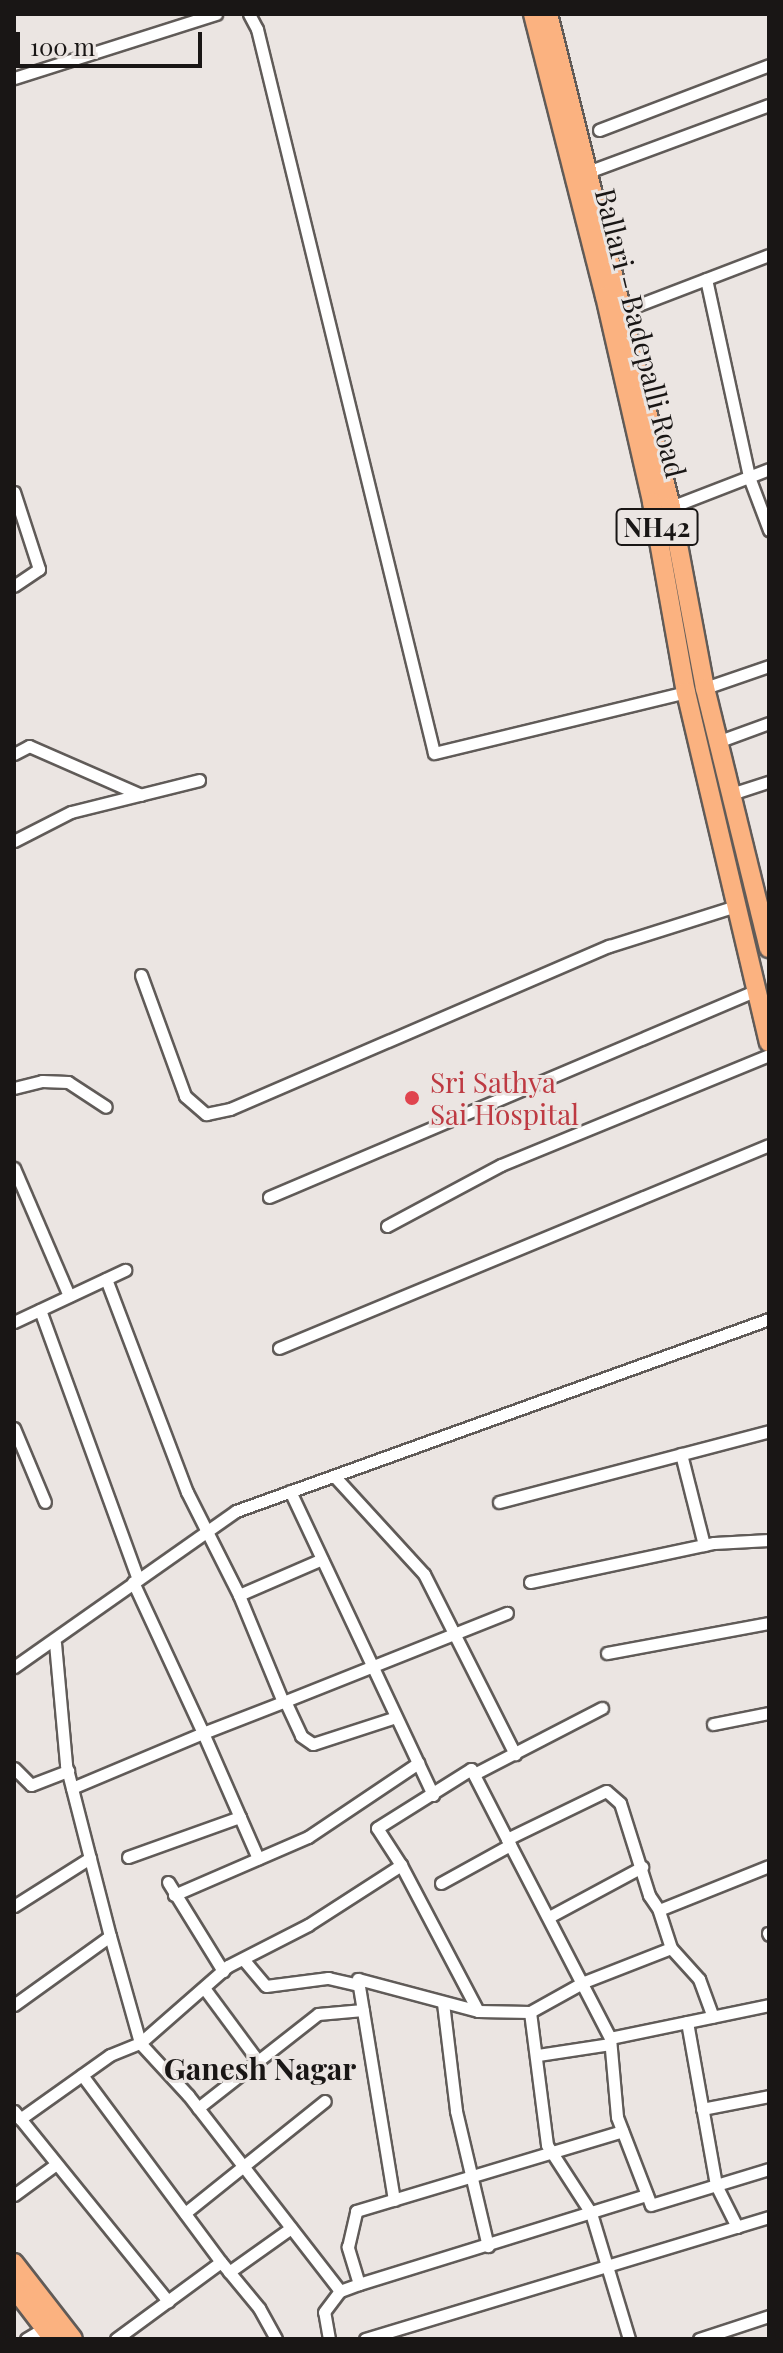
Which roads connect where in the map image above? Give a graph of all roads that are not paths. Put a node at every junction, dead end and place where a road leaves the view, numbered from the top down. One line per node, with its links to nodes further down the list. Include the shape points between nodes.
1 (216, 14): 6 (street)
2 (249, 14): 21 (street, via 257,29 434,753)
3 (533, 14): 21 (highway, Ballari - Badepalli Road / NH42, via 652,502)
4 (548, 14): 9 (highway, Ballari - Badepalli Road / NH42)
5 (769, 65): 8 (street)
6 (14, 78)
7 (769, 105): 9 (street)
8 (599, 130)
9 (585, 173): 12 (highway, Ballari - Badepalli Road / NH42)
10 (769, 255): 11 (street)
11 (706, 279): 12 (street); 14 (street)
12 (623, 311): 16 (highway, Ballari - Badepalli Road / NH42)
13 (769, 469): 14 (street)
14 (749, 477): 16 (street); 17 (street)
15 (14, 492): 18 (street, via 39,569)
16 (671, 507): 20 (highway, Ballari - Badepalli Road / NH42)
17 (769, 530)
18 (14, 586)
19 (769, 666): 20 (street)
20 (705, 688): 23 (highway, Ballari - Badepalli Road / NH42)
21 (686, 692): 30 (highway, Ballari - Badepalli Road / NH42)
22 (769, 723): 23 (street)
23 (717, 742): 27 (highway, Ballari - Badepalli Road / NH42)
24 (14, 754): 28 (street, via 29,746)
25 (199, 780): 28 (street)
26 (769, 782): 27 (street)
27 (731, 794): 31 (highway, Ballari - Badepalli Road / NH42)
28 (141, 795): 29 (street, via 71,812)
29 (14, 841)
30 (739, 905): 32 (street, via 609,946 230,1109 206,1114 185,1096); 33 (highway, Ballari - Badepalli Road / NH42)
31 (769, 948)
32 (141, 975)
33 (757, 990): 34 (highway, Ballari - Badepalli Road / NH42); 40 (street)
34 (769, 1042)
35 (769, 1055): 41 (street, via 501,1165)
36 (14, 1088): 37 (street, via 68,1082)
37 (106, 1107)
38 (769, 1145): 48 (street)
39 (14, 1168): 44 (street)
40 (269, 1197)
41 (387, 1226)
42 (125, 1270): 43 (street)
43 (106, 1279): 44 (street); 56 (street, via 165,1438)
44 (69, 1296): 45 (street)
45 (40, 1310): 47 (street); 60 (street)
46 (769, 1319): 52 (street)
47 (14, 1322)
48 (279, 1348)
49 (14, 1428): 54 (street)
50 (769, 1431): 51 (street)
51 (681, 1454): 55 (street); 58 (street)
52 (336, 1478): 53 (street); 65 (street, via 424,1574)
53 (290, 1491): 56 (street, via 236,1511); 59 (street)
54 (45, 1502)
55 (499, 1502)
56 (208, 1531): 60 (street); 62 (street)
57 (769, 1540): 58 (street)
58 (704, 1545): 61 (street)
59 (322, 1559): 62 (street); 68 (street)
60 (136, 1580): 66 (street); 75 (street)
61 (530, 1582)
62 (239, 1595): 70 (street)
63 (507, 1613): 65 (street)
64 (769, 1623): 67 (street)
65 (451, 1634): 68 (street); 76 (street)
66 (55, 1643): 69 (street); 79 (street)
67 (607, 1653)
68 (371, 1666): 70 (street); 73 (street)
69 (14, 1667)
70 (284, 1701): 73 (street, via 301,1736 313,1744); 75 (street)
71 (602, 1708): 76 (street)
72 (769, 1713): 74 (street)
73 (396, 1717): 77 (street)
74 (713, 1724)
75 (203, 1733): 81 (street); 83 (street)
76 (515, 1754): 80 (street)
77 (418, 1763): 82 (street); 87 (street, via 308,1837)
78 (14, 1768): 79 (street, via 31,1785)
79 (68, 1771): 81 (street)
80 (474, 1774): 82 (street, via 471,1769); 84 (street)
81 (72, 1788): 86 (street)
82 (433, 1795): 88 (street, via 377,1828)
83 (240, 1817): 85 (street); 87 (street)
84 (508, 1842): 90 (street, via 606,1791 620,1803); 92 (street); 96 (street)
85 (128, 1857)
86 (90, 1858): 94 (street); 97 (street)
87 (258, 1858): 93 (street)
88 (401, 1865): 99 (street, via 308,1925); 108 (street)
89 (769, 1866): 95 (street)
90 (642, 1867): 95 (street); 96 (street)
91 (168, 1882): 93 (street)
92 (441, 1883)
93 (174, 1895): 100 (street)
94 (14, 1906)
95 (659, 1910): 98 (street)
96 (549, 1917): 101 (street)
97 (110, 1936): 105 (street); 113 (street)
98 (671, 1948): 101 (street); 110 (street, via 699,1979)
99 (243, 1959): 100 (street); 102 (street, via 266,1986 328,1978)
100 (223, 1971): 103 (street)
101 (584, 1982): 109 (street); 112 (street)
102 (359, 1985): 104 (street, via 358,1979); 107 (street)
103 (204, 1988): 113 (street); 115 (street)
104 (443, 2003): 108 (street); 127 (street, via 456,2111)
105 (14, 2005)
106 (769, 2005): 110 (street)
107 (363, 2010): 115 (street, via 318,2014); 131 (street)
108 (478, 2011): 109 (street)
109 (530, 2012): 114 (street)
110 (713, 2017): 111 (street)
111 (687, 2022): 112 (street); 120 (street)
112 (610, 2041): 114 (street); 122 (street)
113 (140, 2043): 116 (street); 119 (street)
114 (538, 2055): 123 (street)
115 (258, 2061): 119 (street)
116 (82, 2075): 121 (street); 132 (street)
117 (769, 2096): 120 (street)
118 (325, 2101): 125 (street)
119 (198, 2108): 125 (street)
120 (702, 2109): 128 (street)
121 (17, 2115): 124 (street)
122 (622, 2131): 123 (street); 130 (street)
123 (551, 2152): 127 (street); 133 (street)
124 (55, 2165): 129 (street); 144 (street)
125 (243, 2167): 132 (street); 136 (street)
126 (769, 2169): 128 (street)
127 (472, 2176): 131 (street); 137 (street)
128 (716, 2185): 130 (street, via 651,2205); 135 (street)
129 (14, 2195)
130 (647, 2195): 133 (street)
131 (394, 2200): 141 (street, via 356,2211 348,2247)
132 (185, 2213): 139 (street)
133 (591, 2213): 137 (street); 140 (street)
134 (769, 2217): 135 (street)
135 (737, 2227): 140 (street)
136 (291, 2228): 139 (street); 143 (street)
137 (488, 2246): 141 (street)
138 (14, 2263): 149 (highway)
139 (225, 2267): 144 (street); 151 (street, via 259,2308)
140 (606, 2269): 147 (street); 154 (street)
141 (359, 2284): 143 (street)
142 (14, 2288): 146 (highway)
143 (340, 2291): 152 (street, via 324,2312)
144 (168, 2301): 150 (street)
145 (769, 2316): 155 (street)
146 (49, 2333): 148 (street)
147 (398, 2335): 153 (street)
148 (26, 2339)
149 (73, 2339)
150 (116, 2339)
151 (276, 2339)
152 (329, 2339)
153 (365, 2339)
154 (629, 2339)
155 (699, 2339)

